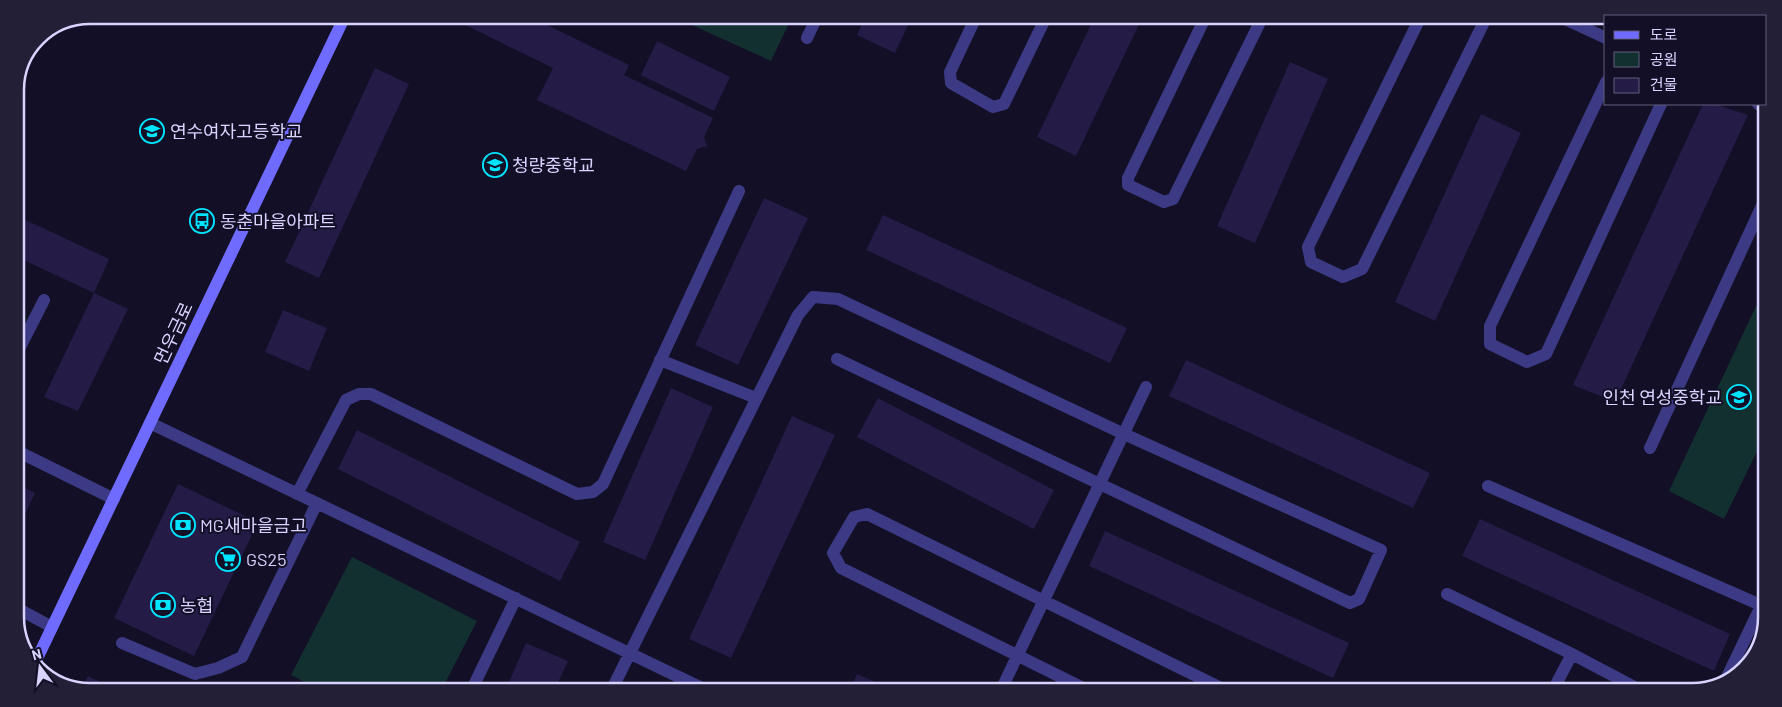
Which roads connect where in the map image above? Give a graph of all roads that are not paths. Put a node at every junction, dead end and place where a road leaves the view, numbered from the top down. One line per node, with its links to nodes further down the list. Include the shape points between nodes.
1 (341, 24): 22 (main road, 먼우금로)
2 (814, 24): 11 (lane)
3 (973, 24): 4 (lane, via 950,72 951,83 993,107 1004,104)
4 (1043, 24)
5 (1202, 24): 6 (lane, via 1128,178 1128,185 1164,202 1173,199)
6 (1259, 24)
7 (1417, 24): 8 (lane, via 1308,247 1311,262 1343,277 1362,269)
8 (1483, 24)
9 (1576, 24): 10 (lane)
10 (1604, 37)
11 (807, 38)
12 (1604, 86): 13 (lane, via 1490,326 1490,344 1527,362 1546,354)
13 (1661, 105)
14 (739, 191): 19 (lane)
15 (1758, 214): 24 (lane)
16 (44, 300): 17 (lane)
17 (24, 339)
18 (837, 359): 26 (lane)
19 (660, 360): 21 (lane); 28 (lane, via 603,484 593,492 577,494 371,394 359,394 346,400)
20 (1146, 387): 23 (lane)
21 (756, 398): 23 (lane, via 798,315 814,297 838,299); 39 (lane)
22 (150, 423): 28 (lane); 29 (main road, 먼우금로)
23 (1124, 434): 26 (lane); 26 (lane, via 1381,550 1359,599 1350,603)
24 (1650, 448)
25 (24, 454): 29 (lane)
26 (1099, 485): 33 (lane)
27 (1488, 486): 34 (lane)
28 (296, 494): 30 (lane)
29 (114, 499): 37 (main road, 먼우금로)
30 (317, 503): 32 (lane); 38 (lane, via 242,657 195,674)
31 (1447, 594): 40 (lane)
32 (516, 598): 39 (lane); 44 (lane)
33 (1044, 601): 41 (lane); 41 (lane, via 867,514 854,517 833,553 841,568); 49 (lane)
34 (1758, 604)
35 (24, 612): 37 (lane)
36 (1758, 614): 43 (lane)
37 (52, 627): 42 (main road, 먼우금로)
38 (122, 643)
39 (630, 653): 45 (lane); 46 (lane)
40 (1572, 654): 50 (lane); 51 (lane)
41 (1017, 656): 47 (lane); 48 (lane)
42 (38, 658)
43 (1730, 671)
44 (475, 683)
45 (615, 683)
46 (692, 683)
47 (1004, 683)
48 (1073, 683)
49 (1211, 683)
50 (1557, 683)
51 (1627, 683)

